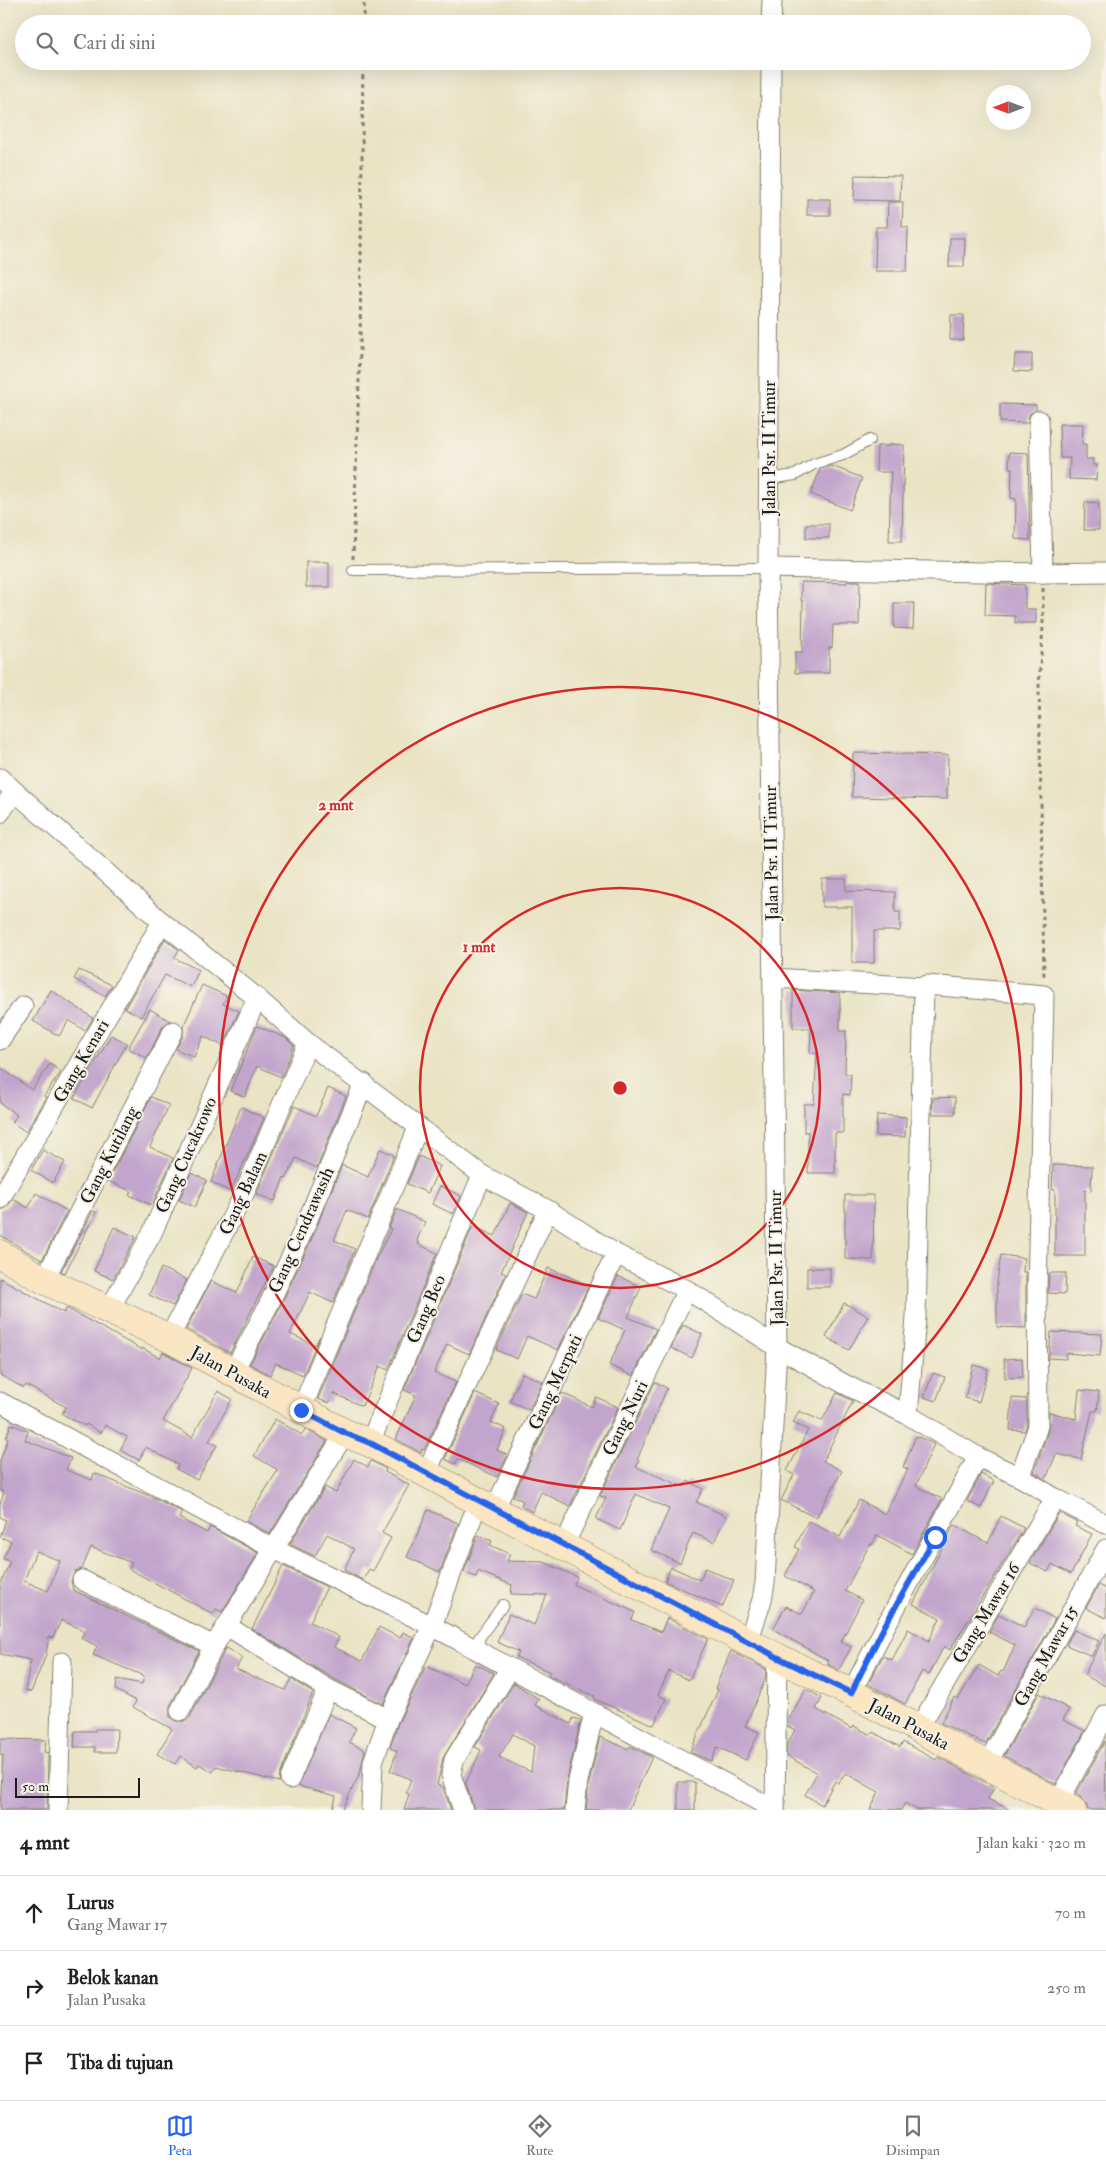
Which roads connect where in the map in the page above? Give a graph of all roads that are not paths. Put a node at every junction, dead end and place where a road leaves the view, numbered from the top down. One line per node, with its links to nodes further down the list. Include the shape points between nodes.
1 (772, 0): 2 (street)
2 (771, 15)
3 (771, 70): 6 (street, Jalan Psr. II Timur)
4 (1039, 420): 10 (street)
5 (870, 440): 6 (lane, via 795,475)
6 (768, 479): 7 (street, Jalan Psr. II Timur)
7 (768, 568): 8 (lane); 10 (street); 15 (street, Jalan Psr. II Timur)
8 (353, 570)
9 (1106, 572): 10 (street)
10 (1043, 573)
11 (0, 778): 12 (street)
12 (14, 792): 13 (street); 14 (street)
13 (0, 813)
14 (162, 922): 17 (street); 25 (street, Gang Kenari)
15 (773, 978): 16 (street); 33 (street, Jalan Psr. II Timur)
16 (924, 987): 37 (street, via 916,1307); 42 (street, via 1044,995 1037,1290 1038,1425 1034,1443 1022,1468)
17 (257, 998): 21 (street); 31 (street, Gang Cucakrowo, via 152,1232)
18 (23, 1006): 20 (street)
19 (173, 1031): 29 (street, Gang Kutilang)
20 (0, 1040)
21 (308, 1043): 22 (street); 32 (street, Gang Balam, via 244,1194)
22 (364, 1083): 23 (street); 34 (street, Gang Cendrawasih, via 303,1231)
23 (418, 1128): 24 (street); 36 (street)
24 (482, 1175): 26 (street); 39 (street, Gang Beo)
25 (0, 1199)
26 (548, 1210): 28 (street); 41 (street)
27 (0, 1254): 29 (main road, Jalan Pusaka)
28 (616, 1254): 30 (street); 44 (street, Gang Merpati)
29 (44, 1280): 31 (main road, Jalan Pusaka)
30 (687, 1290): 33 (street); 46 (street, Gang Nuri)
31 (109, 1310): 32 (main road, Jalan Pusaka)
32 (169, 1338): 34 (main road, Jalan Pusaka)
33 (777, 1347): 37 (street); 53 (street, Jalan Psr. II Timur, via 765,1583)
34 (232, 1374): 36 (main road, Jalan Pusaka)
35 (0, 1402): 47 (street)
36 (301, 1410): 38 (main road, Jalan Pusaka)
37 (908, 1415): 40 (street)
38 (345, 1433): 39 (main road, Jalan Pusaka); 47 (street)
39 (370, 1443): 41 (main road, Jalan Pusaka)
40 (978, 1457): 42 (street); 60 (street)
41 (426, 1473): 44 (main road, Jalan Pusaka)
42 (1022, 1478): 43 (street)
43 (1054, 1498): 45 (street); 65 (street, Gang Mawar 16)
44 (486, 1506): 46 (main road, Jalan Pusaka); 52 (street, Gang Merpati)
45 (1106, 1524)
46 (564, 1545): 53 (main road, Jalan Pusaka)
47 (274, 1549): 51 (street); 52 (street)
48 (1106, 1549): 66 (street, Gang Mawar 15)
49 (82, 1580): 54 (street)
50 (503, 1605): 55 (lane, via 479,1638)
51 (227, 1626): 54 (street); 59 (street)
52 (432, 1626): 55 (street); 64 (street, Gang Merpati)
53 (748, 1642): 56 (main road, Jalan Pusaka)
54 (214, 1646): 61 (street)
55 (480, 1652): 58 (street)
56 (777, 1657): 60 (main road, Jalan Pusaka); 73 (street)
57 (62, 1662): 69 (street)
58 (510, 1668): 62 (street); 71 (street, via 454,1760 452,1775)
59 (328, 1689): 64 (street); 67 (street)
60 (851, 1693): 65 (main road, Jalan Pusaka)
61 (180, 1711)
62 (594, 1713): 72 (street, via 578,1781); 73 (street)
63 (1106, 1716): 68 (street)
64 (388, 1718): 70 (street, Gang Merpati, via 373,1762)
65 (918, 1729): 66 (main road, Jalan Pusaka)
66 (987, 1764): 68 (main road, Jalan Pusaka)
67 (290, 1779)
68 (1065, 1806)
69 (58, 1810)
70 (371, 1810)
71 (463, 1810)
72 (575, 1810)
73 (775, 1810)

